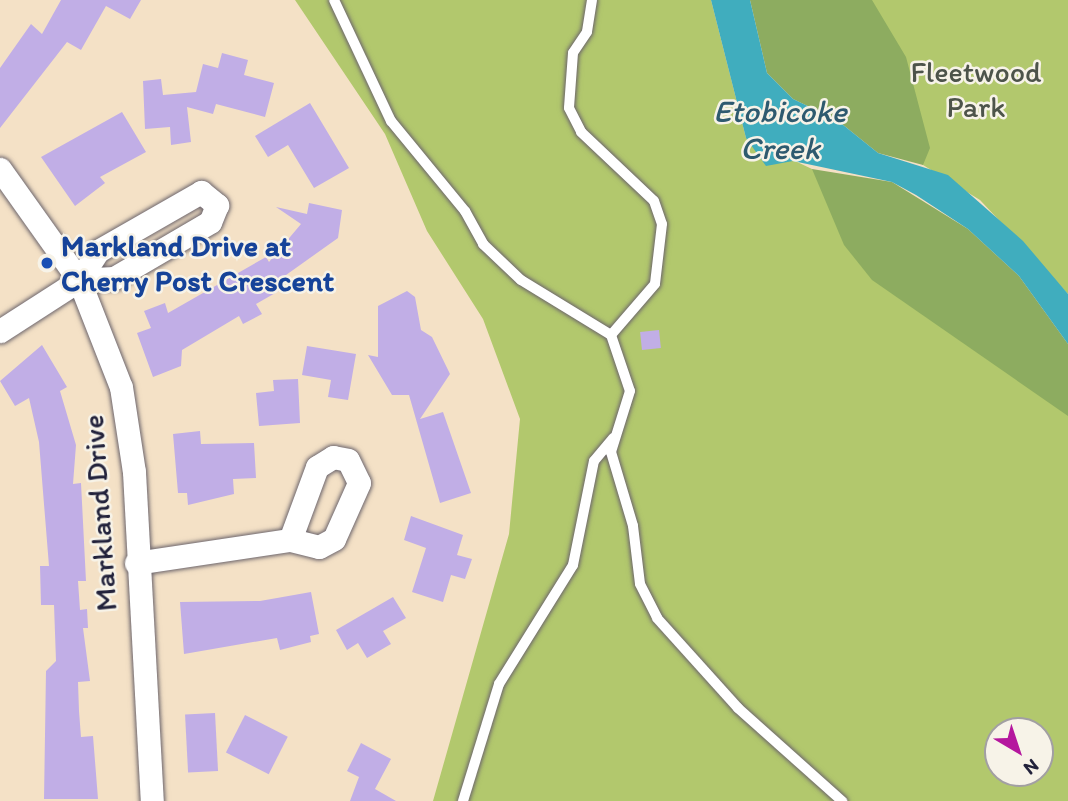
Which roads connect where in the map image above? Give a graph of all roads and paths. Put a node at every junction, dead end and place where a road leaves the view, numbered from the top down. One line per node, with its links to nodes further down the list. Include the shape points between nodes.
1 (334, 0): 6 (lane, via 391,121 465,211 483,244 521,280)
2 (592, 0): 6 (lane, via 589,25 571,63 569,108 581,132 653,201 662,224 655,285)
3 (0, 169): 4 (street, Markland Drive)
4 (79, 280): 4 (street, via 114,278 210,222 216,202 205,193 188,198 98,251); 5 (street); 9 (street, Markland Drive, via 104,332 127,415)
5 (0, 331)
6 (611, 335): 7 (lane, via 629,391)
7 (613, 438): 11 (lane, via 594,461 573,565 499,684); 12 (lane, via 640,583 657,618 747,716)
8 (290, 540): 9 (street)
9 (136, 563): 10 (street, Markland Drive)
10 (152, 801)
11 (463, 801)
12 (842, 801)

